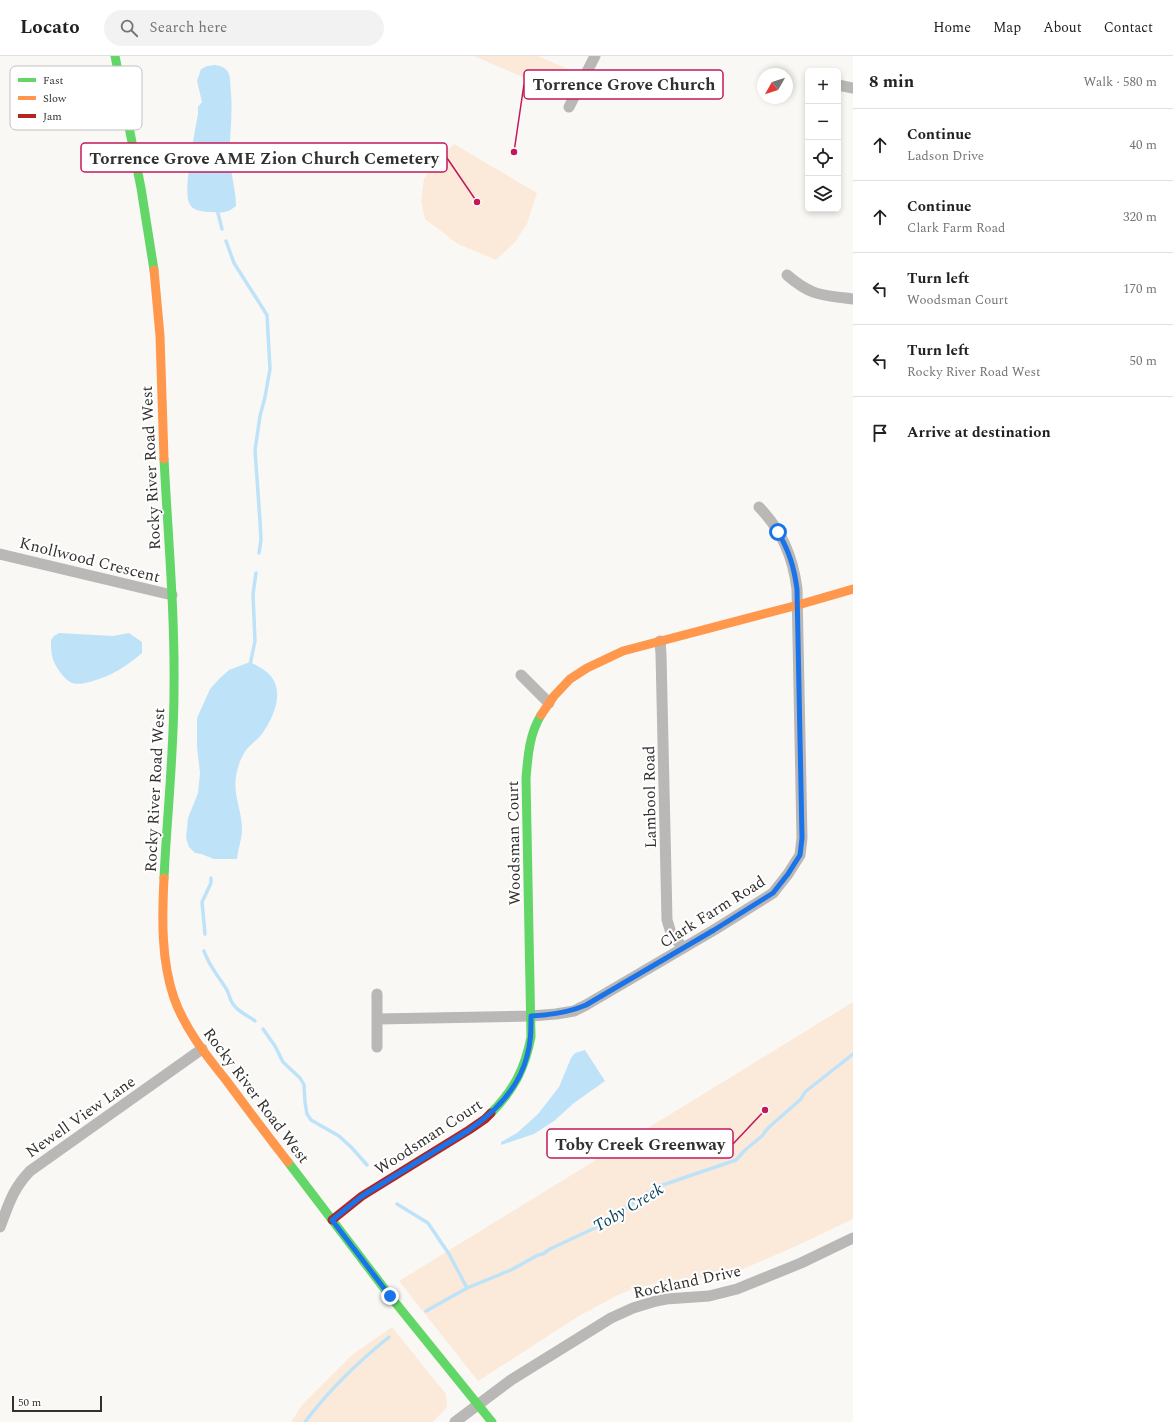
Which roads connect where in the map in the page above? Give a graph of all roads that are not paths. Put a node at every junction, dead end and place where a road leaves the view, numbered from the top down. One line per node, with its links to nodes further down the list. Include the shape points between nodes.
1 (115, 56): 3 (street, Rocky River Road West)
2 (595, 56): 6 (street)
3 (117, 66)
4 (841, 86): 5 (street)
5 (853, 88)
6 (569, 107)
7 (129, 130): 13 (street, Rocky River Road West, via 152,260 158,315)
8 (787, 275): 9 (street, via 812,293)
9 (853, 299)
10 (759, 507): 14 (street, Clark Farm Road, via 788,549 795,573)
11 (0, 554): 13 (street, Knollwood Crescent)
12 (853, 589): 14 (street, Woodsman Court)
13 (172, 595): 23 (street, Rocky River Road West, via 174,716 164,877 164,945 166,966 176,1002)
14 (798, 606): 15 (street, Woodsman Court); 18 (street, Clark Farm Road, via 802,838 800,855 773,893)
15 (660, 641): 17 (street, Woodsman Court, via 623,651 587,668 570,679); 18 (street, Lambool Road, via 667,920 671,933)
16 (521, 675): 17 (street)
17 (549, 703): 20 (street, Woodsman Court, via 537,722 529,744 526,778)
18 (683, 948): 20 (street, Clark Farm Road, via 586,1005 568,1012)
19 (377, 994): 21 (street)
20 (531, 1016): 21 (street, Clark Farm Road); 24 (street, Woodsman Court, via 531,1037 527,1057 516,1082 502,1102 485,1119 362,1196)
21 (378, 1019): 22 (street)
22 (377, 1047)
23 (202, 1049): 24 (street, Rocky River Road West); 25 (street, Newell View Lane, via 30,1171 12,1196)
24 (332, 1220): 27 (street, Rocky River Road West, via 394,1302)
25 (0, 1227)
26 (853, 1238): 27 (street, Rockland Drive, via 737,1289 702,1296 666,1298 633,1308 587,1331)
27 (478, 1404): 28 (street, Rockland Drive); 29 (street, Rocky River Road West)
28 (455, 1422)
29 (492, 1422)

